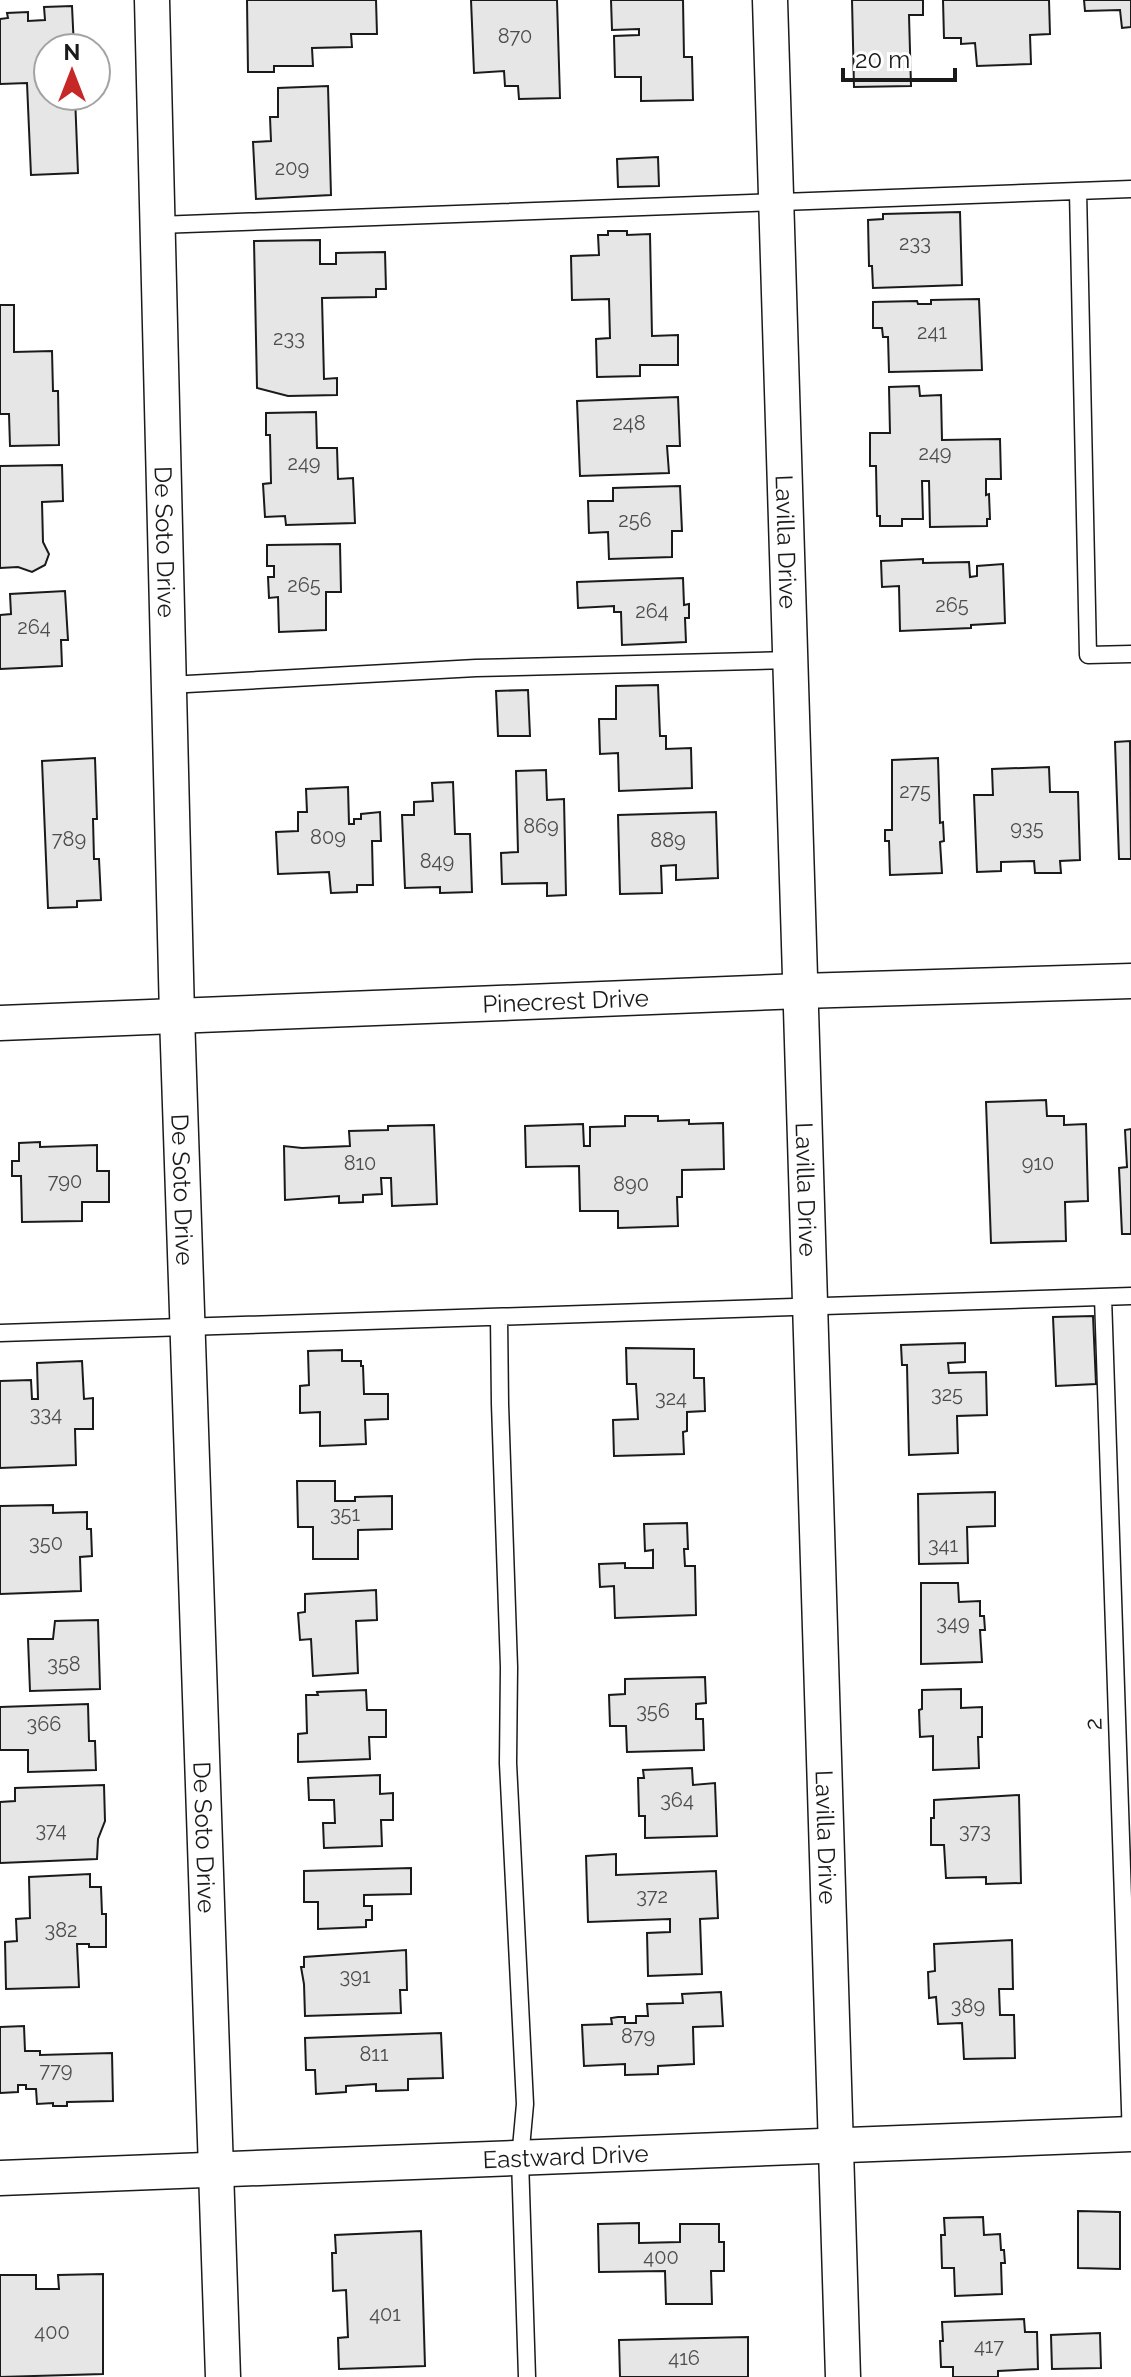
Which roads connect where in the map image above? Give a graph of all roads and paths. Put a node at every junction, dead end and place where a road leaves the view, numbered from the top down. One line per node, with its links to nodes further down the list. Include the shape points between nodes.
1 (152, 0): 6 (street, De Soto Drive)
2 (770, 0): 5 (street, Lavilla Drive)
3 (1131, 189): 4 (lane)
4 (1078, 191): 5 (lane); 7 (lane, via 1088,655)
5 (777, 201): 6 (lane); 8 (street, Lavilla Drive)
6 (158, 225): 9 (street, De Soto Drive)
7 (1131, 654)
8 (791, 660): 9 (lane, via 476,668); 11 (street, Lavilla Drive)
9 (169, 685): 12 (street, De Soto Drive)
10 (1131, 981): 11 (street, Pinecrest Drive)
11 (801, 991): 12 (street, Pinecrest Drive); 16 (street, Lavilla Drive)
12 (177, 1016): 13 (street, Pinecrest Drive); 18 (street, De Soto Drive)
13 (0, 1023)
14 (1131, 1296): 15 (lane)
15 (1103, 1297): 16 (lane); 20 (lane, 2)
16 (811, 1307): 17 (lane); 21 (street, Lavilla Drive)
17 (499, 1317): 18 (lane); 23 (lane, via 508,1763 525,2104)
18 (187, 1327): 19 (lane); 24 (street, De Soto Drive)
19 (0, 1333)
20 (1131, 2134): 21 (street, Eastward Drive); 22 (lane, 2)
21 (836, 2145): 23 (street, Eastward Drive); 28 (street, Lavilla Drive)
22 (1131, 2148)
23 (520, 2159): 24 (street, Eastward Drive); 27 (lane)
24 (216, 2171): 25 (street, Eastward Drive); 26 (street, De Soto Drive)
25 (0, 2178)
26 (223, 2377)
27 (527, 2377)
28 (843, 2377)

